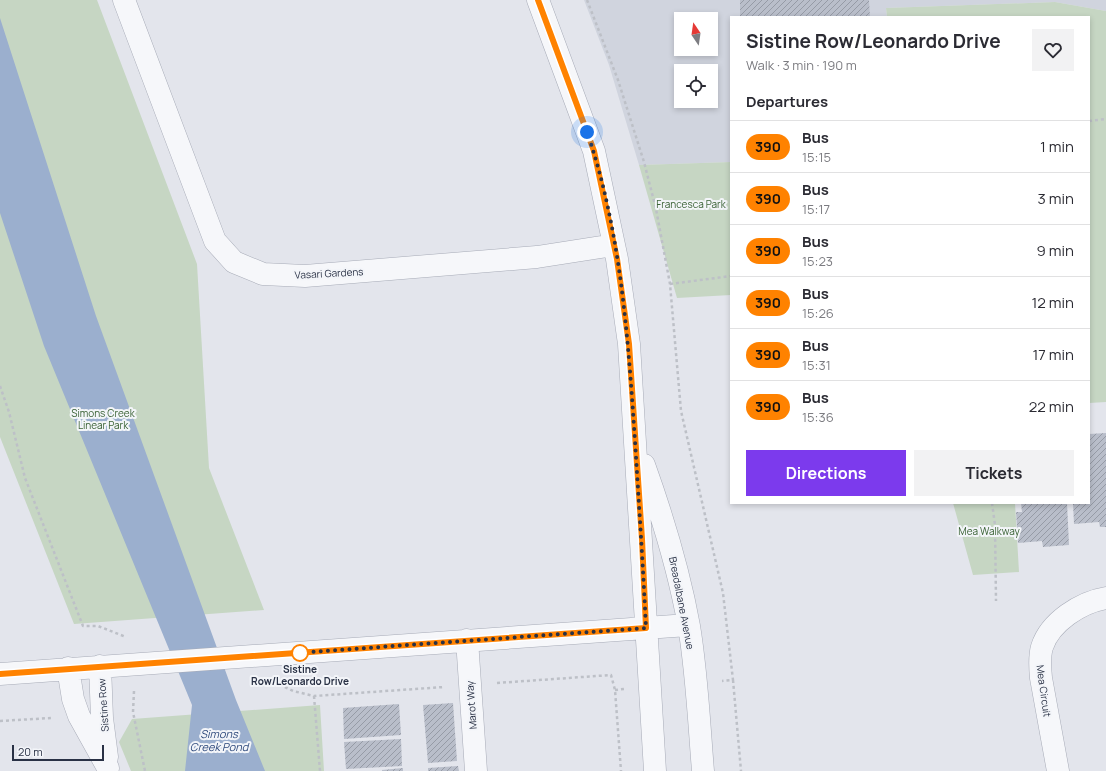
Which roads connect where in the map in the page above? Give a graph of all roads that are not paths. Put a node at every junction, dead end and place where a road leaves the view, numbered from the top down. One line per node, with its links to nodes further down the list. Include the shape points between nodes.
1 (124, 0): 3 (street, Vasari Gardens, via 215,241 234,262 263,274 305,276 537,257)
2 (538, 0): 3 (street, Breadalbane Avenue, via 594,151)
3 (614, 245): 4 (street, Breadalbane Avenue, via 629,344)
4 (635, 441): 6 (street, Breadalbane Avenue, via 667,530); 7 (street, Breadalbane Avenue)
5 (1106, 598): 16 (street, Mea Circuit, via 1095,600 1070,612 1053,629 1042,646 1041,678)
6 (688, 625): 7 (street); 15 (street, Breadalbane Avenue, via 696,683)
7 (646, 628): 8 (street); 14 (street, Breadalbane Avenue)
8 (467, 640): 9 (street); 13 (street, Marot Way)
9 (100, 666): 10 (street); 12 (street, Sistine Row, via 102,718)
10 (68, 668): 11 (street); 12 (street, Sistine Row, via 73,699)
11 (0, 674)
12 (109, 769)
13 (476, 771)
14 (655, 771)
15 (703, 771)
16 (1058, 771)

